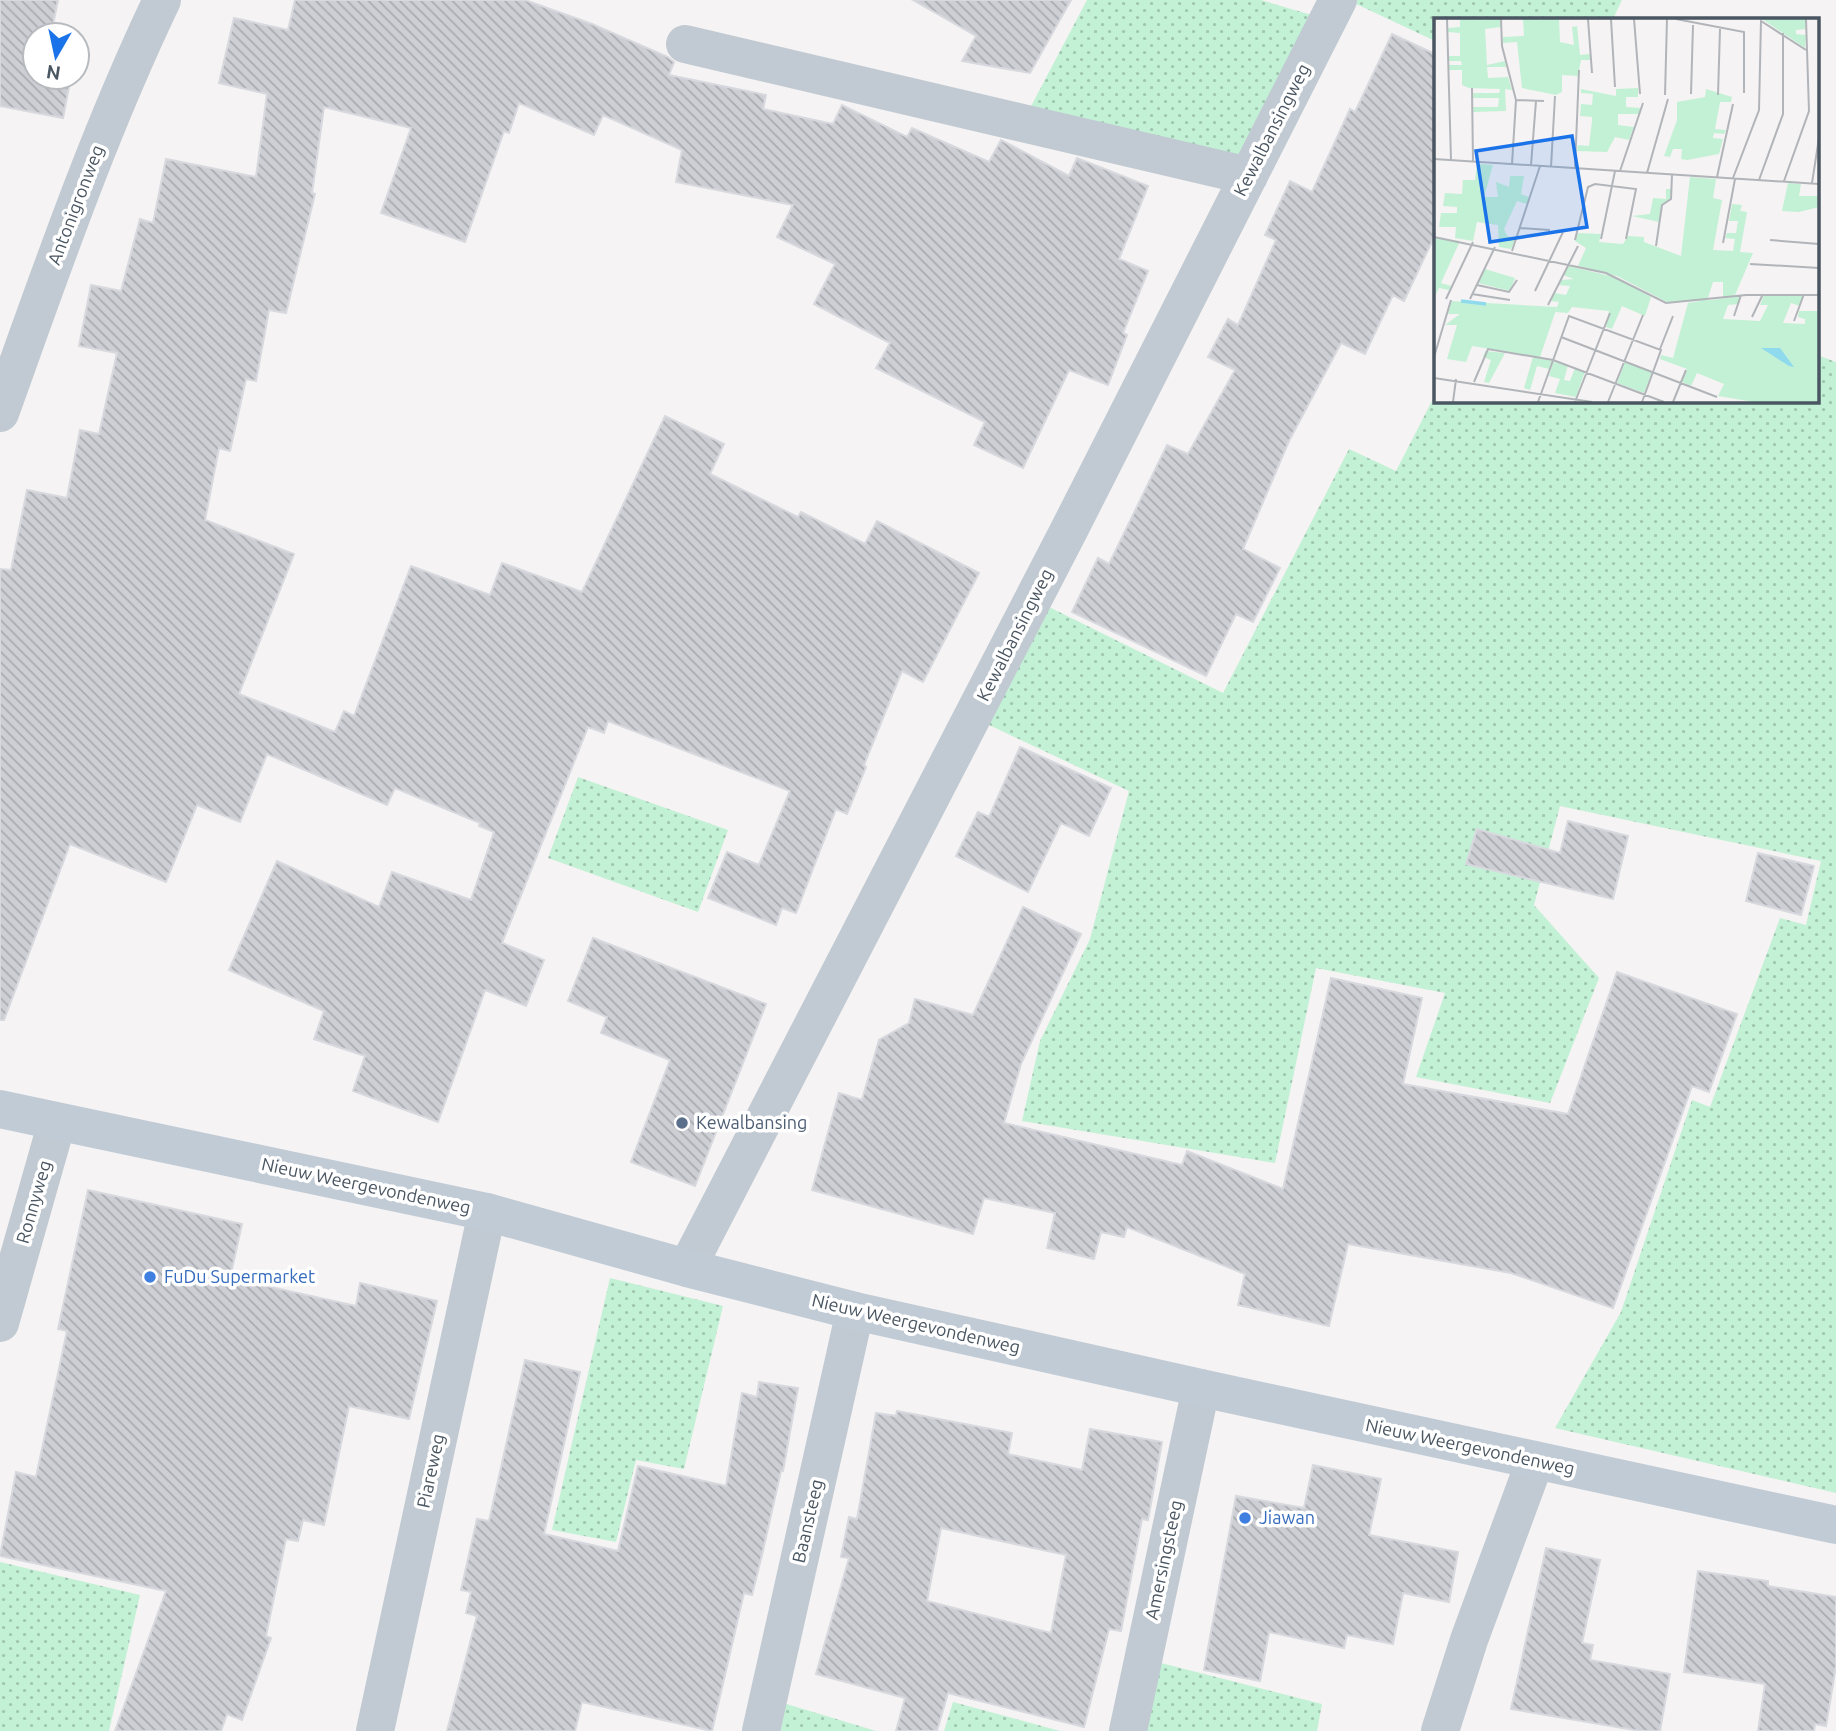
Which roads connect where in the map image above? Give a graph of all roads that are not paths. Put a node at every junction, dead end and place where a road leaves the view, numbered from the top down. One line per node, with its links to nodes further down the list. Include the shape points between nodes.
1 (162, 0): 5 (street, Antonigronweg, via 70,216)
2 (1338, 0): 4 (street, Kewalbansingweg)
3 (685, 44): 4 (street)
4 (1249, 176): 9 (street, Kewalbansingweg)
5 (0, 413)
6 (0, 1109): 7 (street, Nieuw Weergevondenweg)
7 (57, 1122): 8 (street, Nieuw Weergevondenweg); 11 (street, Ronnyweg)
8 (487, 1212): 9 (street, Nieuw Weergevondenweg); 15 (street, Piareweg)
9 (687, 1268): 10 (street, Nieuw Weergevondenweg)
10 (855, 1311): 12 (street, Nieuw Weergevondenweg); 16 (street, Baansteeg)
11 (0, 1323)
12 (1201, 1388): 13 (street, Nieuw Weergevondenweg); 17 (street, Amersingsteeg)
13 (1535, 1461): 14 (street, Nieuw Weergevondenweg); 18 (street)
14 (1836, 1525)
15 (375, 1731)
16 (761, 1731)
17 (1128, 1731)
18 (1440, 1731)

